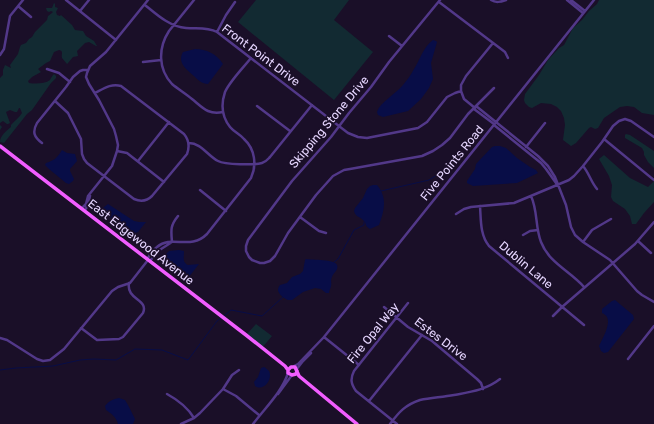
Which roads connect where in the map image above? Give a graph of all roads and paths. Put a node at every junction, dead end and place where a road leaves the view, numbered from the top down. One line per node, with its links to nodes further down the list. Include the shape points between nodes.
1 (23, 0): 13 (street)
2 (66, 0): 14 (street)
3 (89, 0): 14 (street)
4 (148, 0): 12 (street)
5 (194, 0): 17 (street)
6 (491, 0): 7 (street, via 500,3)
7 (506, 0)
8 (569, 0): 15 (street)
9 (594, 0): 15 (street, Five Points Road)
10 (440, 1): 21 (street); 22 (street, Skipping Stone Drive)
11 (235, 2): 18 (street)
12 (145, 5): 17 (street, Front Point Drive); 20 (street)
13 (18, 6): 16 (street); 23 (street, via 10,18 4,49)
14 (80, 11): 20 (street)
15 (584, 12): 41 (street, Five Points Road)
16 (32, 17)
17 (174, 25): 18 (street, Front Point Drive, via 183,28 205,28); 26 (street, via 164,41)
18 (217, 32): 24 (street, Front Point Drive)
19 (389, 36): 22 (street)
20 (116, 40): 29 (street)
21 (492, 43): 25 (street, via 505,52); 32 (street, via 464,79)
22 (402, 46): 42 (street, Skipping Stone Drive)
23 (0, 55)
24 (251, 58): 35 (street, Front Point Drive); 38 (street, via 227,89)
25 (508, 58)
26 (161, 60): 27 (street); 38 (street, via 166,76 175,86 208,111)
27 (143, 62)
28 (47, 69): 30 (street, via 60,73)
29 (88, 70): 30 (street, via 80,71); 33 (street, via 87,81)
30 (70, 82): 34 (street)
31 (494, 88): 37 (street)
32 (461, 91): 37 (street, via 464,99); 42 (street, Front Point Drive, via 447,97 427,122 418,128 363,138 354,136)
33 (95, 93): 39 (street, via 111,86 121,86); 51 (street, via 116,133)
34 (55, 101): 46 (street, via 34,129 35,136); 55 (street, via 68,113 81,139 84,159)
35 (312, 105): 42 (street, Front Point Drive); 43 (street)
36 (257, 106): 43 (street)
37 (475, 108): 41 (street); 67 (street, via 450,138 433,151 422,156 338,173 316,195)
38 (222, 112): 53 (street, via 230,127 249,145)
39 (169, 122): 47 (street, via 184,134); 52 (street)
40 (545, 123): 49 (street)
41 (495, 124): 49 (street); 50 (street); 91 (street, Five Points Road)
42 (339, 126): 67 (street, Skipping Stone Drive, via 292,181 248,240 247,254 252,260 260,263 270,261)
43 (290, 131): 53 (street, via 268,159)
44 (654, 138): 45 (street, via 633,122 624,120 614,124)
45 (604, 139): 54 (street); 56 (street)
46 (42, 143)
47 (189, 143): 53 (street, via 196,144 223,163); 57 (street, via 187,154)
48 (0, 146): 63 (main road, East Edgewood Avenue)
49 (526, 146): 50 (street); 58 (street, via 548,166)
50 (524, 149): 58 (street, via 541,163)
51 (117, 151): 52 (street, via 127,152); 55 (street, via 112,166)
52 (138, 161): 57 (street)
53 (255, 164): 64 (street, via 250,180)
54 (583, 166): 58 (street, via 571,178); 59 (street)
55 (104, 176): 57 (street, via 140,201 152,197); 63 (street, via 87,197)
56 (654, 180)
57 (164, 182)
58 (558, 185): 61 (street); 75 (street, via 573,232)
59 (597, 189)
60 (200, 190): 64 (street)
61 (531, 196): 62 (street, via 512,203); 70 (street)
62 (480, 206): 65 (street, via 467,208); 83 (street, Dublin Lane, via 482,231 491,248)
63 (83, 209): 77 (main road, East Edgewood Avenue)
64 (226, 211): 74 (street, via 202,239 190,243)
65 (456, 214)
66 (178, 216): 74 (street, via 171,226)
67 (300, 217): 71 (street)
68 (611, 219): 75 (street, via 592,231)
69 (654, 222): 73 (street)
70 (538, 230): 72 (street); 80 (street, via 550,256)
71 (326, 233)
72 (523, 235)
73 (638, 241): 76 (street); 78 (street)
74 (172, 242): 77 (street, via 159,245)
75 (583, 242): 78 (street)
76 (651, 252)
77 (148, 260): 79 (street); 96 (main road, East Edgewood Avenue)
78 (613, 263): 80 (street); 81 (street, via 634,288)
79 (130, 283): 89 (street, via 112,291); 89 (street, via 130,292 144,309 123,337 98,340)
80 (584, 287): 83 (street)
81 (654, 302)
82 (408, 303): 86 (street, Fire Opal Way)
83 (562, 306): 85 (street); 87 (street, Dublin Lane)
84 (384, 307): 86 (street, Estes Drive)
85 (553, 316)
86 (397, 317): 90 (street, Estes Drive); 94 (street, Fire Opal Way)
87 (584, 325)
88 (654, 326): 93 (street)
89 (81, 328): 92 (street, via 64,349 49,360 43,361)
90 (422, 335): 99 (street, Estes Drive, via 477,379); 101 (street)
91 (324, 337): 94 (street); 96 (street, Five Points Road)
92 (0, 338)
93 (628, 359)
94 (359, 365): 101 (street, Fire Opal Way, via 352,374 351,382 356,391)
95 (239, 370): 98 (street, via 232,375)
96 (292, 371): 102 (street, Five Points Road, via 281,392); 107 (main road, East Edgewood Avenue)
97 (500, 379): 99 (street)
98 (223, 389): 102 (street, via 236,396); 103 (street)
99 (483, 389): 104 (street, via 413,402)
100 (167, 394): 103 (street, via 188,409)
101 (369, 401): 104 (street, Fire Opal Way)
102 (260, 416): 106 (street)
103 (194, 418): 105 (street)
104 (393, 420): 108 (street); 109 (street, Fire Opal Way)
105 (181, 424)
106 (253, 424)
107 (357, 424)
108 (390, 424)
109 (397, 424)

